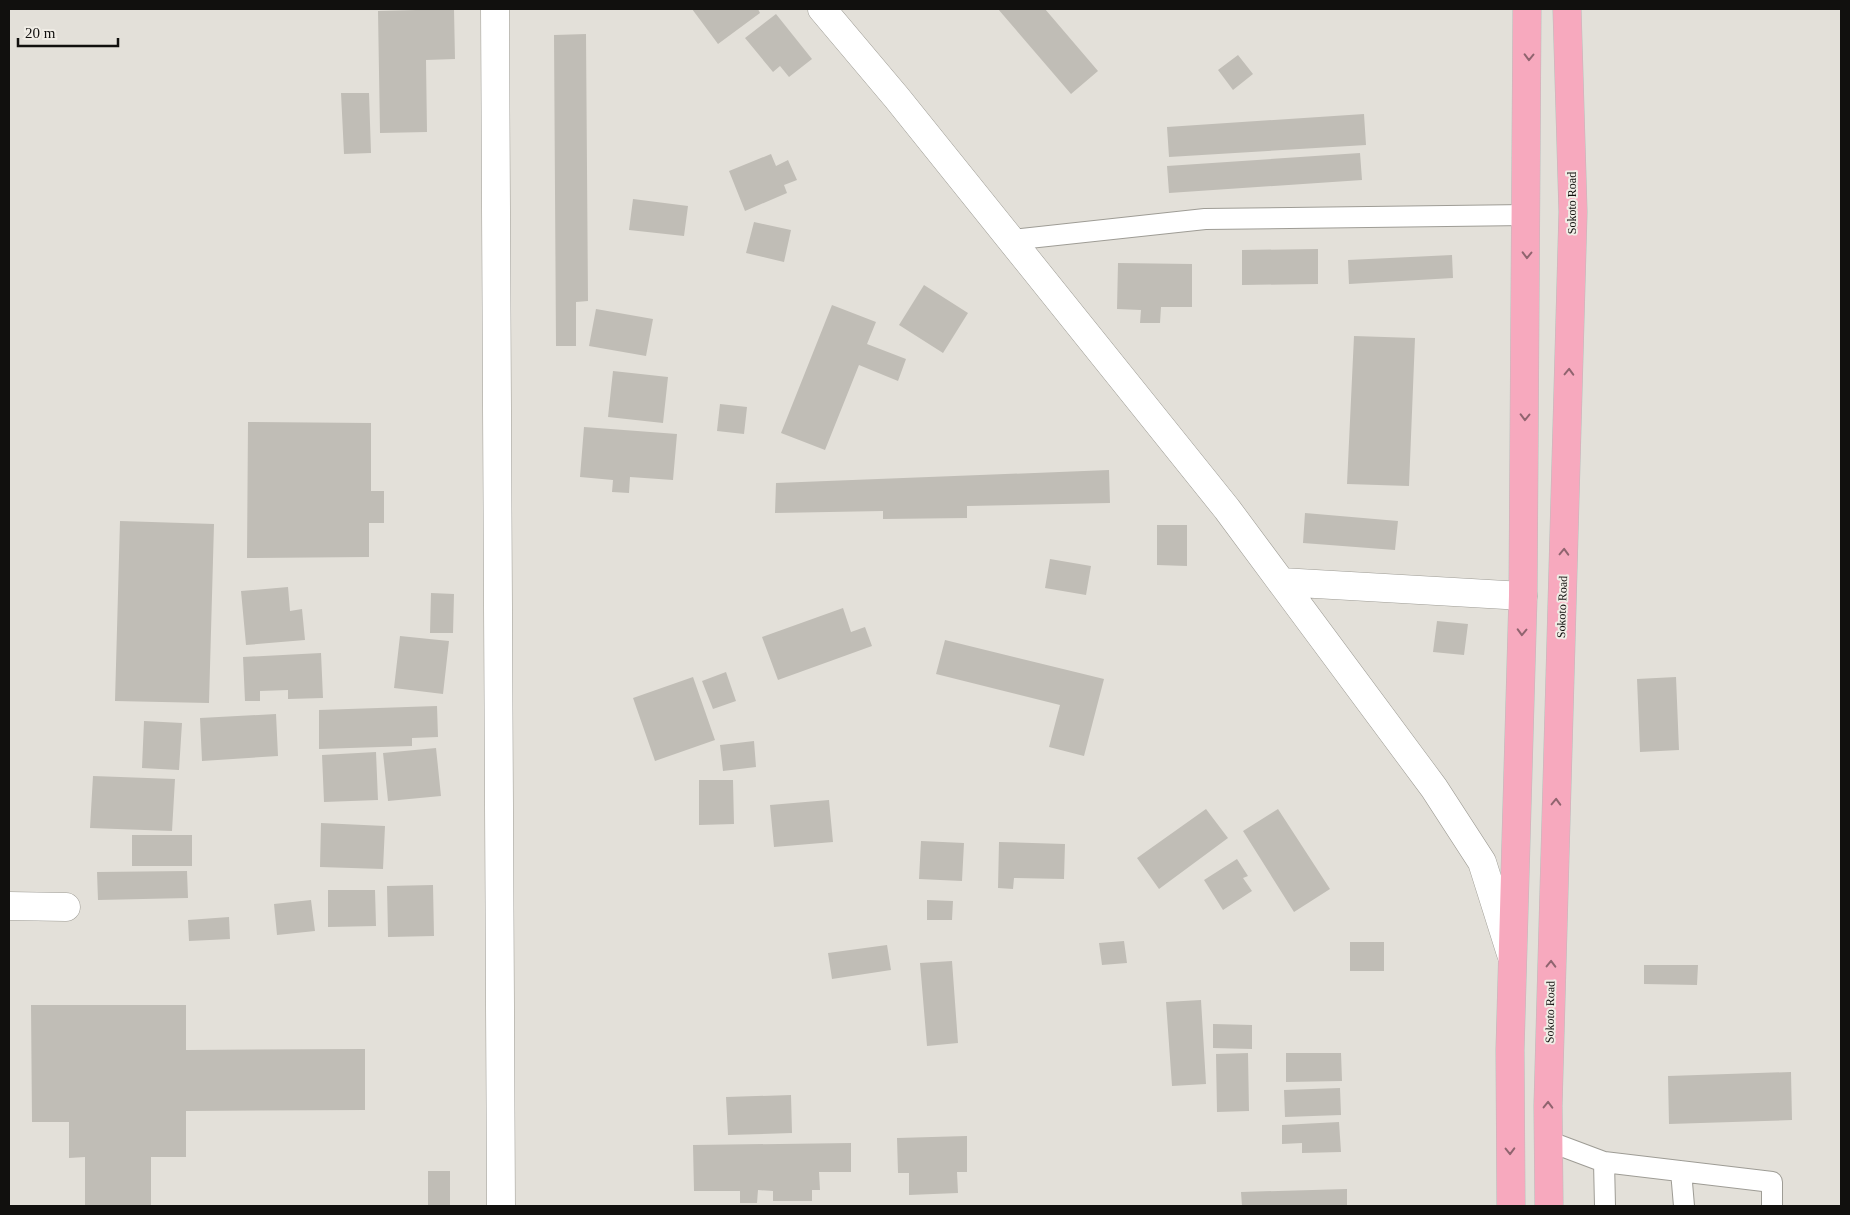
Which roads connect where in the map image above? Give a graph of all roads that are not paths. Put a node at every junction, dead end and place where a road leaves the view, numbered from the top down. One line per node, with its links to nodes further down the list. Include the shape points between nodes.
1 (495, 9): 15 (street)
2 (822, 9): 6 (street)
3 (1527, 9): 5 (main road, one-way to 5)
4 (1566, 9): 12 (main road, Sokoto Road, one-way to 4, via 1574,212)
5 (1527, 215): 6 (lane, via 1205,219); 8 (main road, one-way to 8)
6 (1011, 240): 7 (street, via 1227,509)
7 (1281, 582): 8 (street); 11 (street, via 1434,788 1482,862)
8 (1523, 596): 11 (main road, one-way to 11)
9 (9, 906): 10 (street)
10 (66, 907)
11 (1512, 959): 16 (main road, one-way to 16)
12 (1548, 1141): 13 (lane); 17 (main road, Sokoto Road)
13 (1604, 1162): 14 (lane); 18 (lane)
14 (1681, 1171): 19 (lane); 20 (lane, via 1772,1182)
15 (501, 1206)
16 (1511, 1206)
17 (1549, 1206)
18 (1605, 1206)
19 (1684, 1206)
20 (1772, 1206)

